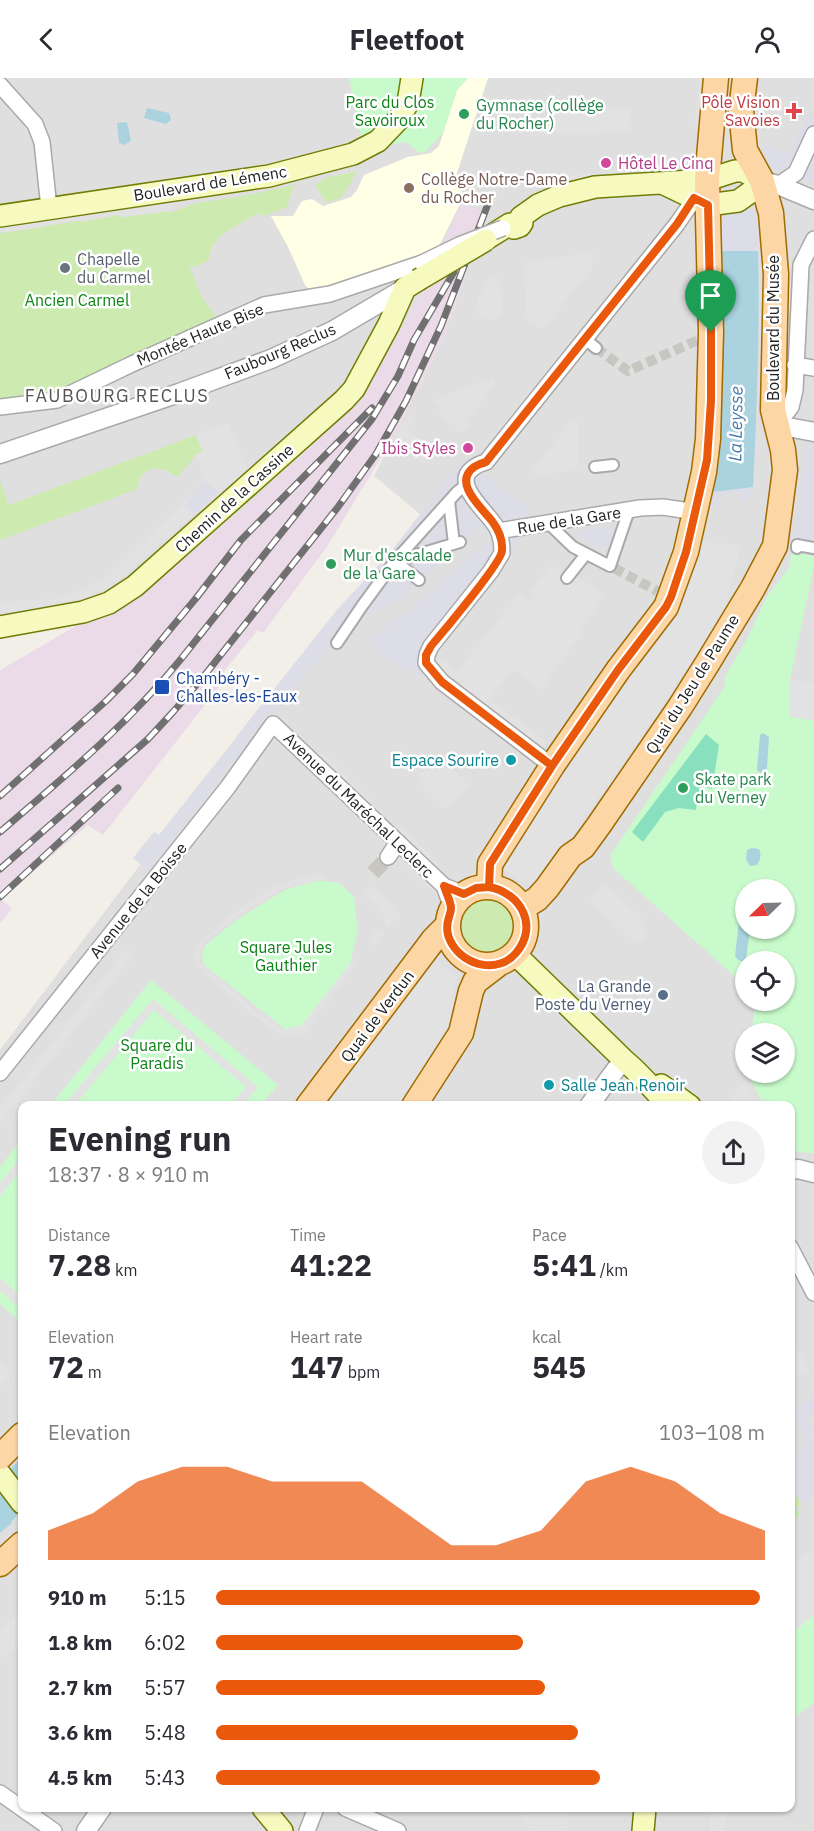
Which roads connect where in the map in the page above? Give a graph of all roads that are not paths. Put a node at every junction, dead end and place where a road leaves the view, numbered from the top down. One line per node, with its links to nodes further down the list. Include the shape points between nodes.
1 (412, 78): 9 (main road, Boulevard de Lémenc, via 408,103 398,120 378,141 353,154 269,176)
2 (716, 78): 7 (main road)
3 (745, 78): 6 (main road, Boulevard du Musée, via 741,110 745,150)
4 (0, 85): 9 (street, via 35,124 42,142)
5 (814, 134): 6 (street, via 796,173)
6 (770, 183): 7 (main road, via 738,201); 7 (main road, via 735,171); 8 (street); 16 (main road, Boulevard du Musée, via 776,274 773,410)
7 (703, 194): 12 (main road, Faubourg Reclus, bridge, via 664,184 595,188 568,194 538,205); 21 (street, via 591,343 486,462 473,468); 24 (main road, via 711,401 707,460)
8 (814, 199)
9 (49, 208): 10 (main road, Boulevard de Lémenc)
10 (0, 216)
11 (814, 239): 13 (street, Boulevard du Musée, via 801,266)
12 (415, 277): 15 (street, Montée Haute Bise, via 264,305 57,400); 18 (street, Faubourg Reclus, via 332,331 271,358); 33 (main road, Chemin de la Cassine, via 354,389 135,586 109,603 82,612)
13 (795, 365): 14 (street); 16 (street, Boulevard du Musée, via 791,407)
14 (814, 368)
15 (0, 407)
16 (777, 425): 17 (street); 41 (main road, Quai du Jeu de Paume, via 785,470 774,549 702,673 599,825 537,899)
17 (814, 432)
18 (0, 454)
19 (613, 465): 20 (street)
20 (595, 467)
21 (466, 485): 22 (street); 26 (street, Rue de la Gare)
22 (449, 501): 30 (street); 30 (street, via 457,543)
23 (629, 510): 24 (street, Rue de la Gare, via 663,507); 25 (street, Rue de la Gare); 29 (street, via 612,566)
24 (696, 512): 36 (main road, via 666,607)
25 (549, 524): 26 (street, Rue de la Gare); 29 (street)
26 (498, 531): 36 (street, via 502,553 431,646 425,660 449,688)
27 (797, 548): 28 (street)
28 (814, 548)
29 (586, 554): 31 (street)
30 (395, 561): 32 (street); 34 (street)
31 (567, 578)
32 (419, 580)
33 (0, 627)
34 (338, 643)
35 (273, 724): 37 (street, Avenue du Maréchal Leclerc); 44 (street, Avenue de la Boisse, via 228,788)
36 (552, 766): 39 (main road, via 490,864)
37 (398, 842): 38 (street); 40 (street, Avenue du Maréchal Leclerc)
38 (388, 857)
39 (489, 887): 40 (main road, via 476,888); 41 (main road, via 508,893)
40 (452, 904): 42 (main road, via 452,944 464,958 484,965); 46 (main road, Quai de Verdun, via 434,939)
41 (522, 908): 42 (main road, via 526,929 523,942)
42 (508, 958): 43 (main road); 47 (main road, via 475,982 461,1033)
43 (626, 1062): 45 (main road); 48 (street, via 616,1069)
44 (0, 1073)
45 (644, 1078): 49 (main road); 50 (main road)
46 (312, 1101)
47 (417, 1101)
48 (593, 1101)
49 (664, 1101)
50 (683, 1101)
51 (795, 1257): 52 (street)
52 (814, 1293)
53 (18, 1442): 54 (main road)
54 (1, 1469): 55 (main road)
55 (18, 1497)
56 (18, 1548): 57 (main road)
57 (0, 1564)
58 (0, 1793): 59 (street)
59 (18, 1806)
60 (27, 1812): 67 (street)
61 (100, 1812): 66 (street)
62 (266, 1812): 68 (main road)
63 (314, 1812): 69 (street)
64 (354, 1812): 70 (street)
65 (645, 1812): 71 (main road)
66 (91, 1829)
67 (54, 1831)
68 (282, 1831)
69 (307, 1831)
70 (398, 1831)
71 (643, 1831)

